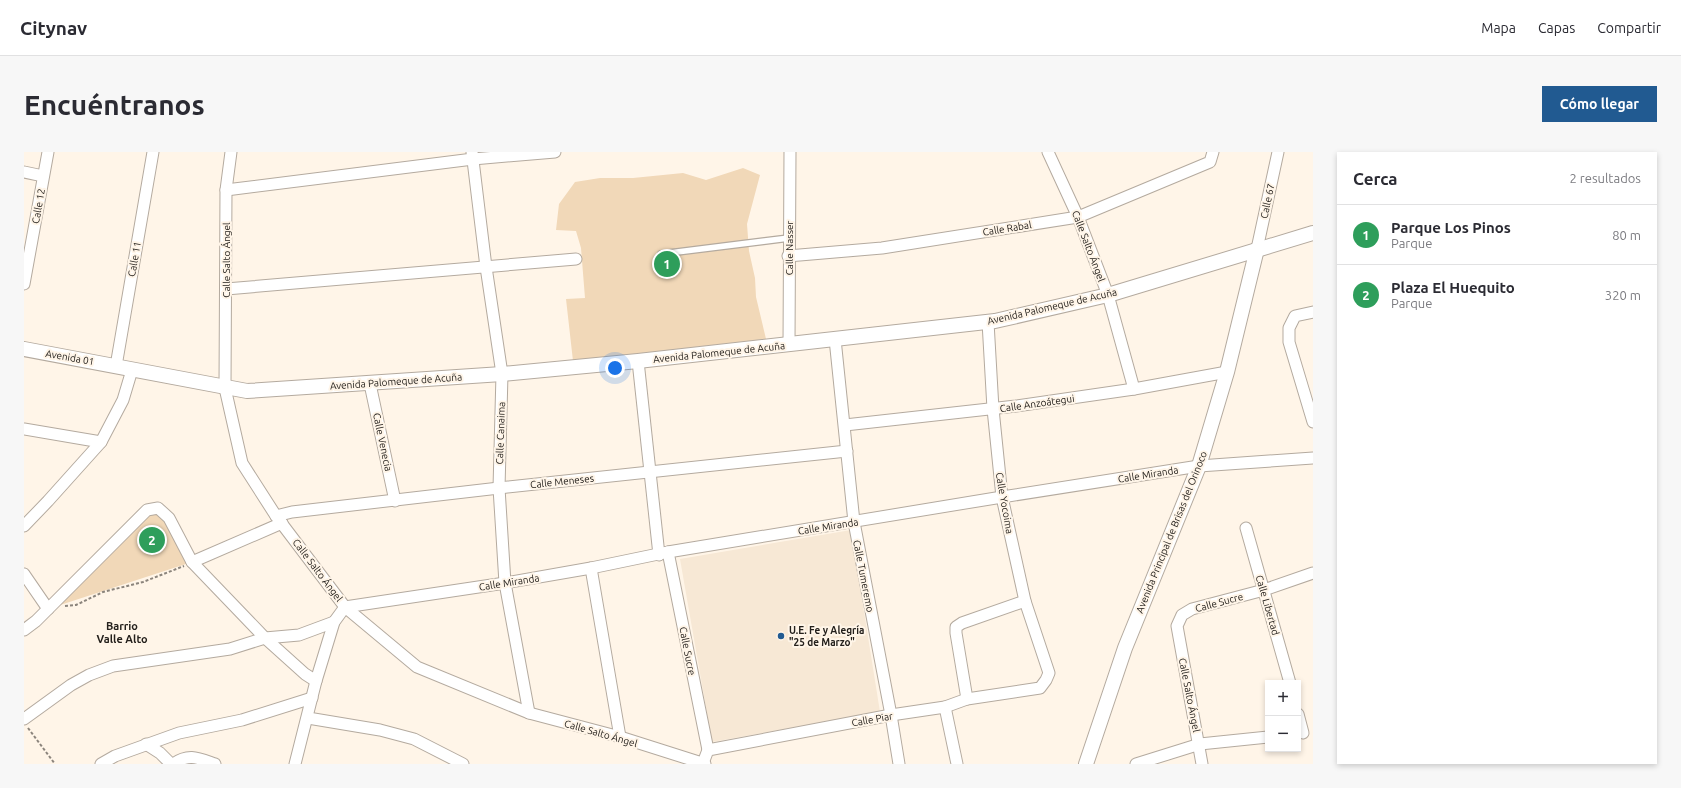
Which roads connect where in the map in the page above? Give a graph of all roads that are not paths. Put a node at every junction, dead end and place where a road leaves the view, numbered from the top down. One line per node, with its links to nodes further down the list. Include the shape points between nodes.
1 (48, 152): 11 (street, Calle 12)
2 (153, 152): 31 (street, Calle 11)
3 (231, 152): 12 (street, Calle Salto Ángel)
4 (556, 152): 9 (street)
5 (790, 152): 15 (street, Calle Nasser)
6 (1048, 152): 13 (street, Calle Salto Ángel)
7 (1278, 152): 16 (street, Calle 67)
8 (1213, 154): 13 (street, Calle Rabal, via 1210,162)
9 (473, 155): 12 (street); 21 (street, Calle Canaima)
10 (24, 172): 11 (street)
11 (44, 176): 19 (street, Calle 12)
12 (226, 190): 23 (street, Calle Salto Ángel)
13 (1078, 217): 18 (street, Calle Rabal, via 882,248); 24 (street, Calle Salto Ángel)
14 (1313, 233): 16 (street, Avenida Palomeque de Acuña)
15 (789, 238): 17 (lane); 18 (street, Calle Nasser)
16 (1257, 249): 24 (street, Avenida Palomeque de Acuña); 33 (street, Avenida Principal de Brisas del Orinoco)
17 (661, 254)
18 (788, 256): 28 (street, Calle Nasser)
19 (26, 259): 22 (street, Calle 12)
20 (576, 259): 21 (street)
21 (486, 267): 23 (street); 34 (street, Calle Canaima)
22 (24, 284)
23 (226, 289): 36 (street, Calle Salto Ángel)
24 (1108, 295): 26 (street, Avenida Palomeque de Acuña); 37 (street, Calle Salto Ángel)
25 (1313, 312): 39 (street, via 1295,316 1289,328 1289,342)
26 (988, 322): 27 (street, Avenida Palomeque de Acuña); 38 (street, Calle Yocoima)
27 (835, 339): 28 (street, Avenida Palomeque de Acuña); 40 (street, Calle Tumeremo)
28 (789, 345): 30 (street, Avenida Palomeque de Acuña)
29 (24, 349): 31 (street, Avenida 01)
30 (638, 361): 34 (street, Avenida Palomeque de Acuña); 46 (street, Calle Sucre)
31 (116, 366): 32 (street, Avenida Palomeque de Acuña)
32 (132, 370): 36 (street, Avenida Palomeque de Acuña); 42 (street, via 123,400)
33 (1227, 372): 37 (street, Calle Anzoátegui); 45 (street, Avenida Principal de Brisas del Orinoco)
34 (502, 374): 35 (street, Avenida Palomeque de Acuña); 47 (street, Calle Canaima)
35 (370, 384): 36 (street, Avenida Palomeque de Acuña, via 247,391); 49 (street, Calle Venecia)
36 (225, 388): 50 (street, Calle Salto Ángel, via 242,463)
37 (1134, 389): 38 (street, Calle Anzoátegui)
38 (993, 409): 40 (street, Calle Anzoátegui); 48 (street, Calle Yocoima)
39 (1313, 422)
40 (845, 425): 43 (street, Calle Tumeremo)
41 (24, 429): 42 (street)
42 (100, 442): 52 (street)
43 (847, 451): 46 (street, Calle Meneses); 51 (street, Calle Tumeremo)
44 (1313, 458): 45 (street, Calle Miranda)
45 (1199, 466): 48 (street, Calle Miranda); 93 (street, Avenida Principal de Brisas del Orinoco, via 1125,648)
46 (649, 472): 47 (street, Calle Meneses); 54 (street, Calle Sucre)
47 (499, 488): 49 (street, Calle Meneses); 59 (street, Calle Canaima)
48 (1002, 497): 51 (street, Calle Miranda); 61 (street, Calle Yocoima)
49 (395, 501): 50 (street, Calle Meneses, via 292,512)
50 (279, 519): 55 (street, Calle Meneses); 62 (street, Calle Salto Ángel)
51 (854, 522): 54 (street, Calle Miranda); 75 (street, Calle Tumeremo)
52 (24, 526)
53 (1246, 528): 60 (street, Calle Libertad)
54 (664, 554): 56 (street, Calle Miranda); 84 (street, Calle Sucre)
55 (192, 562): 63 (street, via 169,518 158,508 147,510); 67 (street)
56 (591, 568): 59 (street, Calle Miranda); 80 (street)
57 (1313, 573): 60 (street, Calle Sucre)
58 (24, 574): 63 (street)
59 (505, 583): 62 (street, Calle Miranda); 74 (street, Calle Canaima)
60 (1264, 590): 65 (street, Calle Sucre, via 1192,609 1182,615); 69 (street, Calle Libertad)
61 (1025, 601): 68 (street, Calle Yocoima, via 1049,673); 72 (street, via 956,627)
62 (345, 607): 64 (street); 74 (street, Calle Salto Ángel, via 417,667)
63 (48, 609): 66 (street)
64 (334, 622): 67 (street, via 298,635); 70 (street)
65 (1177, 626): 83 (street, Calle Salto Ángel)
66 (24, 630)
67 (265, 638): 70 (street); 78 (street, via 230,649 112,666 71,685)
68 (1046, 680): 72 (street, Calle Piar, via 1040,688)
69 (1289, 680)
70 (316, 681): 71 (street)
71 (312, 698): 77 (street); 82 (street, via 242,720 179,733)
72 (967, 699): 73 (street, Calle Piar)
73 (945, 707): 75 (street, Calle Piar); 92 (street)
74 (529, 713): 80 (street, Calle Salto Ángel)
75 (891, 715): 84 (street, Calle Piar); 91 (street, Calle Tumeremo)
76 (1299, 716): 79 (street)
77 (308, 718): 88 (street); 89 (street, via 380,730 414,739)
78 (24, 719)
79 (1305, 732)
80 (620, 737): 90 (street, Calle Salto Ángel)
81 (1265, 737): 83 (street)
82 (146, 744): 85 (street); 86 (street)
83 (1200, 744): 94 (street); 95 (street, Calle Salto Ángel)
84 (708, 750): 90 (street)
85 (101, 764)
86 (172, 764): 87 (street, via 181,758 196,757)
87 (215, 764)
88 (295, 764)
89 (463, 764)
90 (704, 764)
91 (899, 764)
92 (957, 764)
93 (1086, 764)
94 (1136, 764)
95 (1202, 764)

